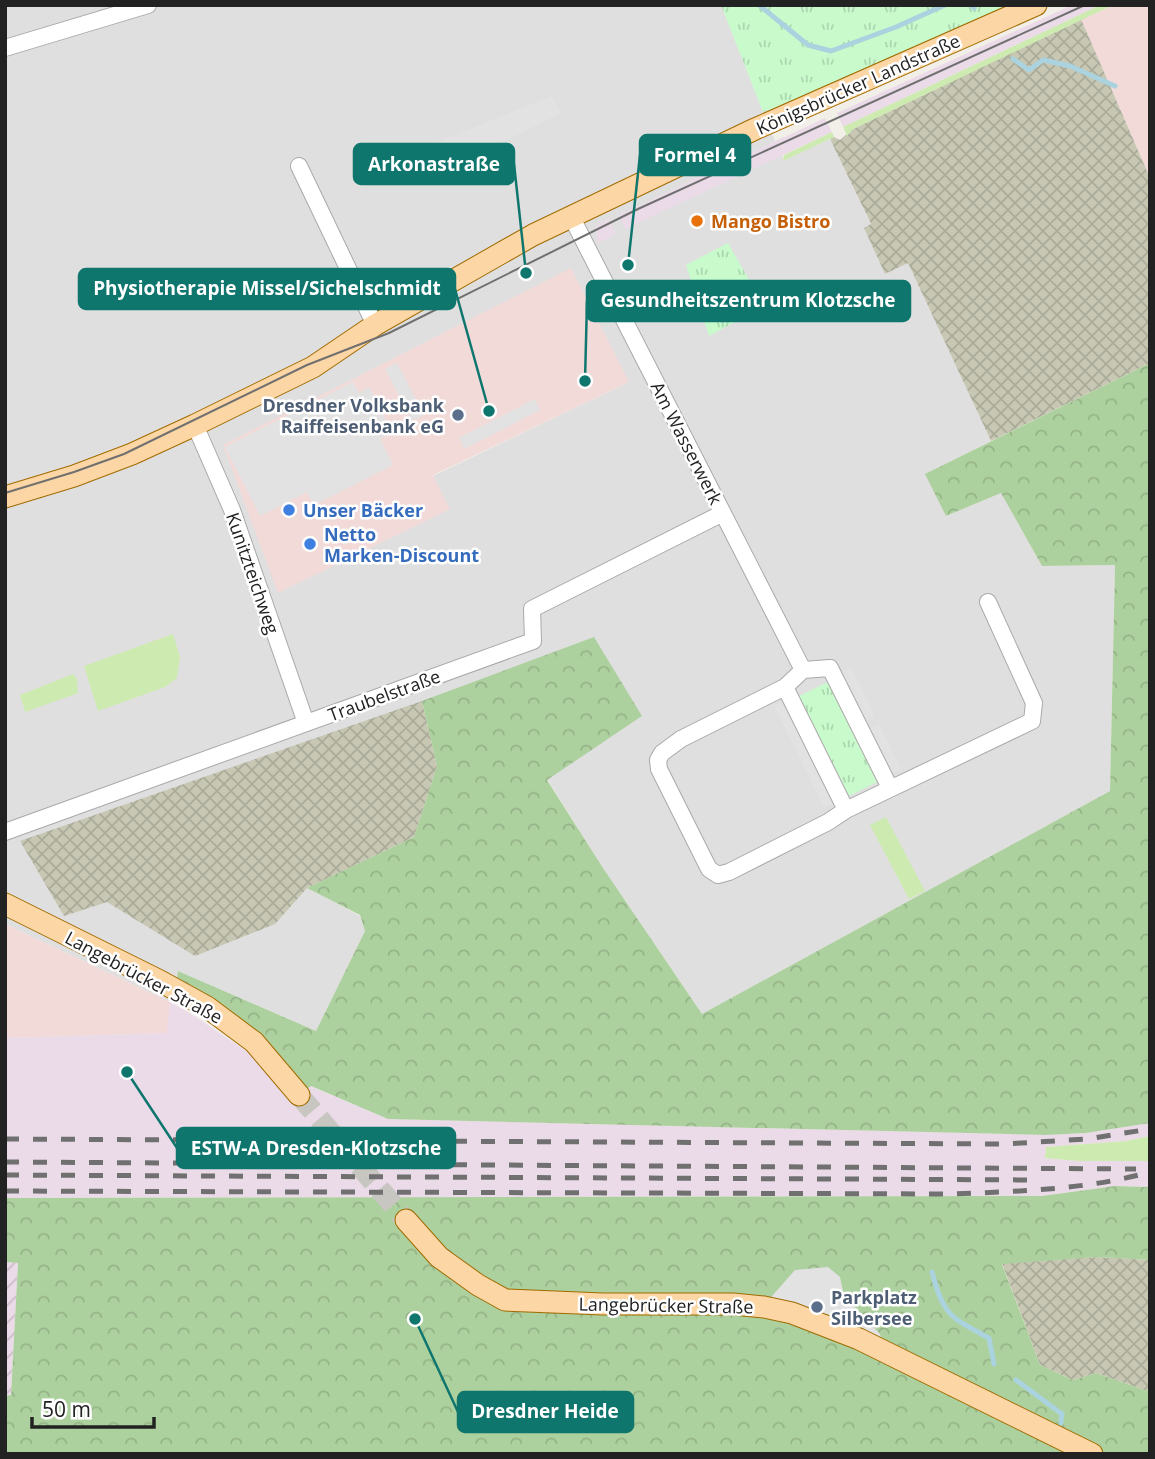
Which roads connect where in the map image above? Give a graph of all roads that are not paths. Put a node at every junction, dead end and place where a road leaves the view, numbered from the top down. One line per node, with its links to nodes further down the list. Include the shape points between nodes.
1 (148, 5): 3 (street)
2 (1036, 5): 5 (main road, Königsbrücker Landstraße)
3 (5, 48)
4 (299, 166): 6 (street)
5 (571, 216): 6 (main road, Königsbrücker Landstraße); 9 (street, Am Wasserwerk)
6 (374, 325): 7 (main road, Königsbrücker Landstraße, via 313,367)
7 (195, 425): 8 (main road, Königsbrücker Landstraße, via 74,476); 13 (street, Kunitzteichweg, via 232,510)
8 (5, 497)
9 (723, 513): 11 (street, Am Wasserwerk); 13 (street, Traubelstraße, via 532,609 533,642)
10 (988, 602): 14 (street, via 1034,703 1032,721)
11 (803, 670): 12 (street); 14 (street, via 830,668)
12 (785, 687): 15 (street); 15 (street, via 681,739 662,753 659,769 709,869 718,875)
13 (306, 723): 16 (street, Traubelstraße)
14 (890, 788): 15 (street)
15 (846, 810)
16 (5, 832)
17 (5, 904): 18 (main road, Langebrücker Straße, via 207,1007 254,1042)
18 (299, 1096)
19 (406, 1220): 20 (main road, Langebrücker Straße, via 439,1256 505,1300 733,1304 792,1314 859,1339)
20 (1092, 1454)

